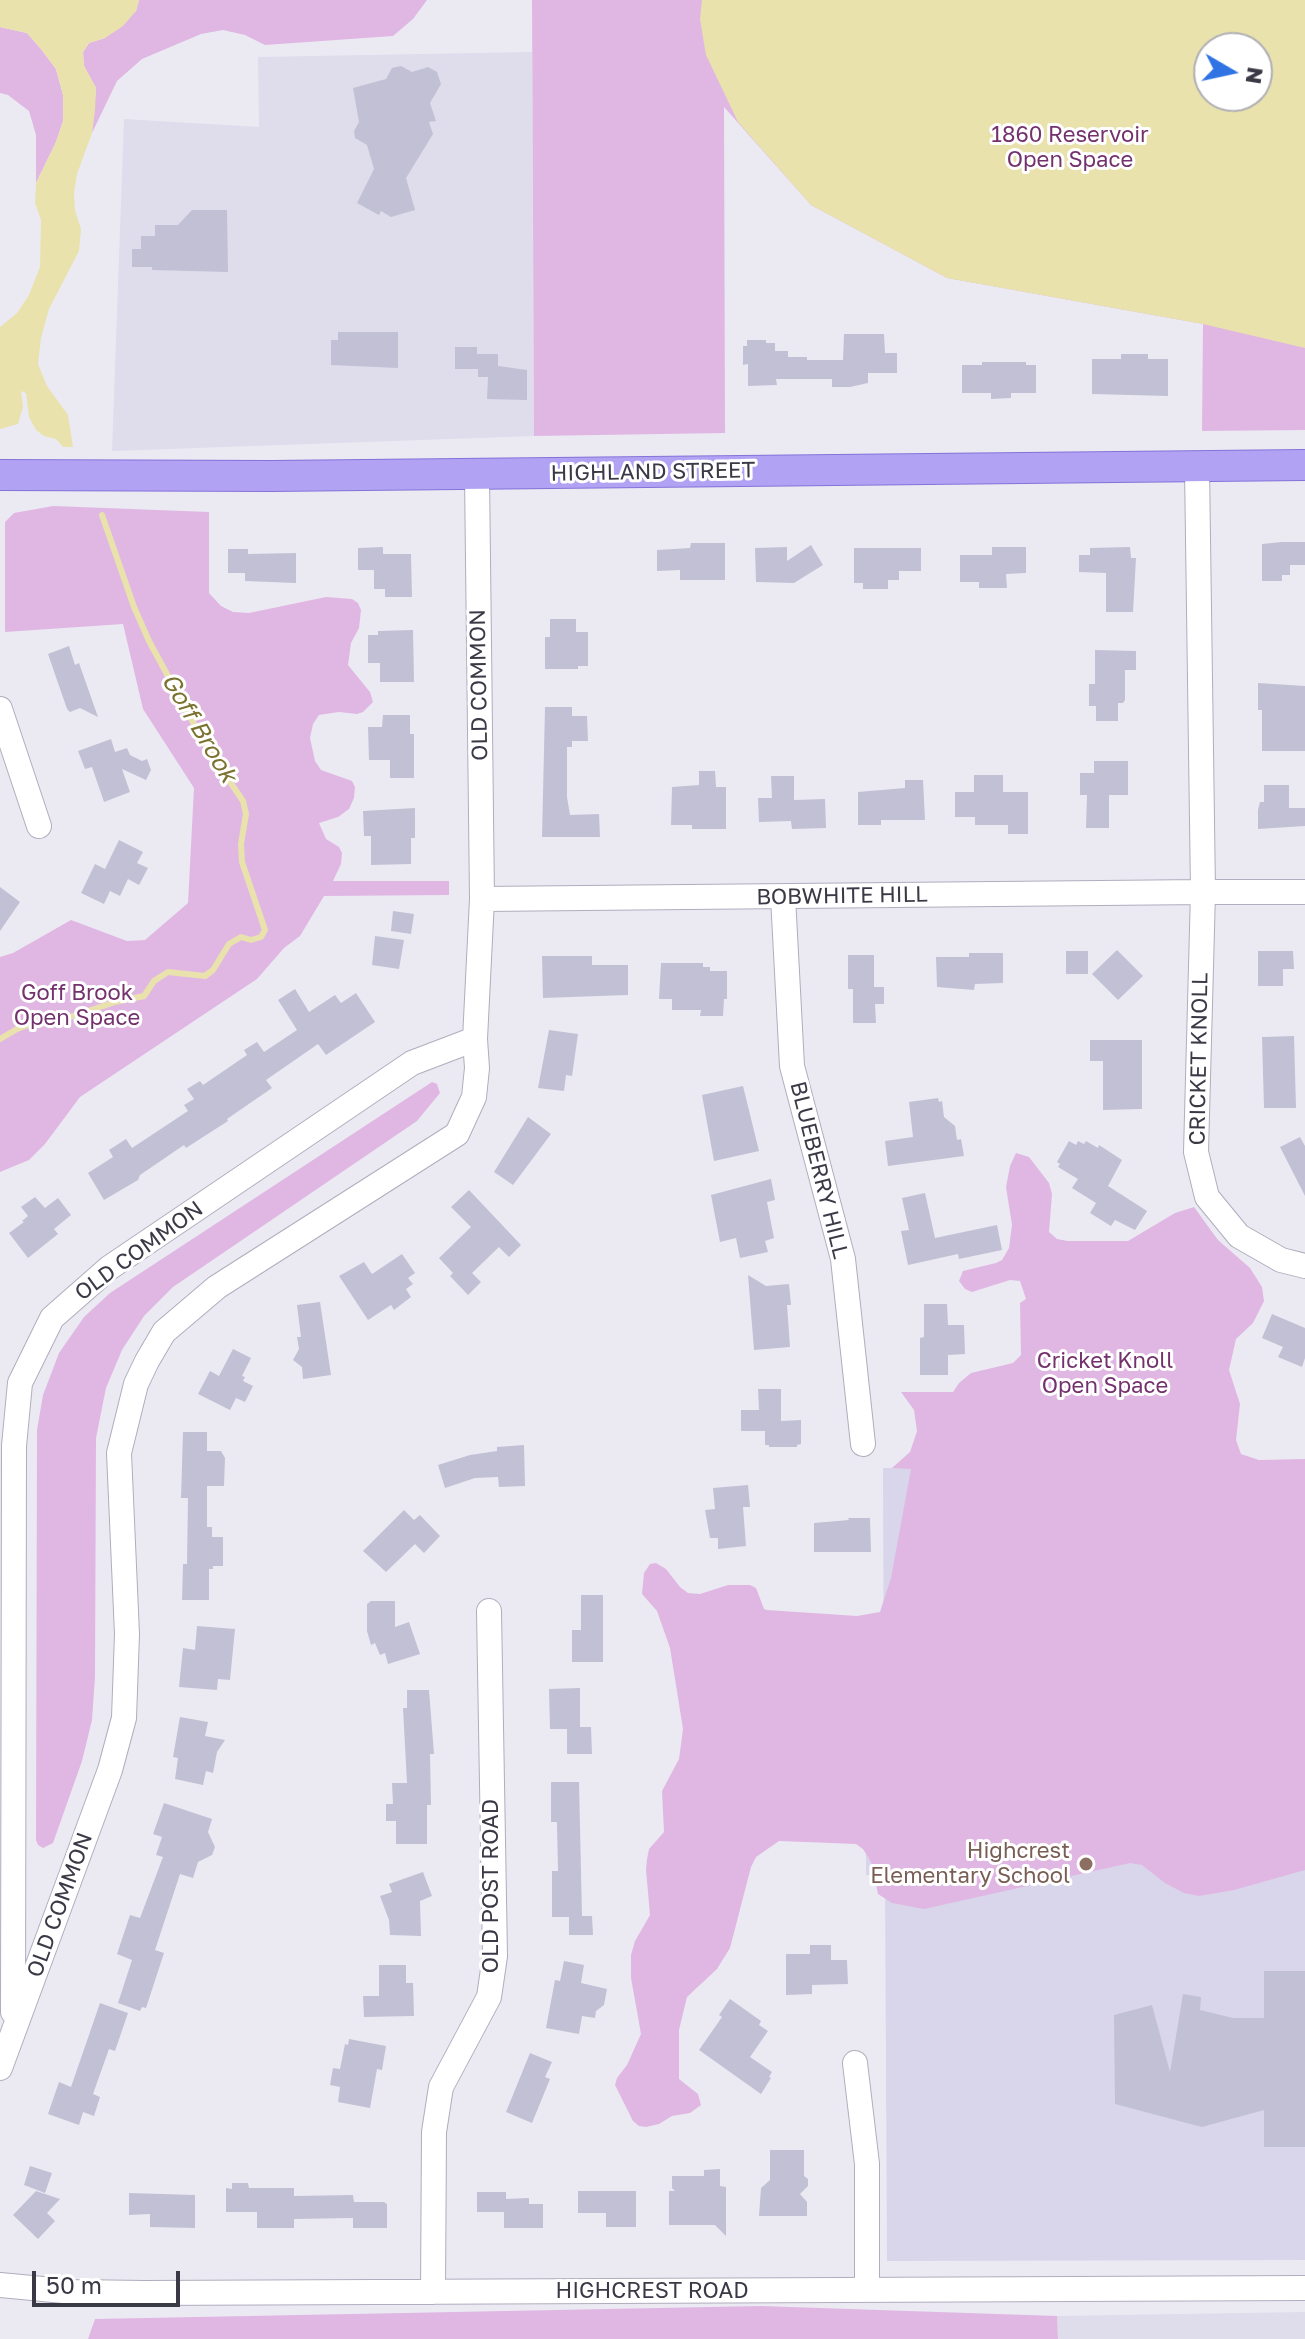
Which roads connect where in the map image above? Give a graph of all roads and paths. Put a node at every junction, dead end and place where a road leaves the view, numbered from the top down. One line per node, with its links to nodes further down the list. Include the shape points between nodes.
1 (1305, 465): 2 (main road, HIGHLAND STREET)
2 (1197, 467): 4 (main road, HIGHLAND STREET); 7 (street, CRICKET KNOLL)
3 (0, 475): 4 (main road, HIGHLAND STREET)
4 (477, 475): 10 (street, OLD COMMON)
5 (0, 709): 6 (street)
6 (39, 826)
7 (1203, 892): 8 (street); 9 (street, BOBWHITE HILL); 12 (street, CRICKET KNOLL, via 1196,1152 1207,1197 1239,1236 1281,1260)
8 (1305, 892)
9 (783, 897): 10 (street, BOBWHITE HILL); 13 (street, BLUEBERRY HILL, via 792,1066 843,1259)
10 (482, 899): 11 (street, OLD COMMON)
11 (475, 1039): 15 (street, OLD COMMON, via 474,1097 457,1134 217,1287 164,1332 136,1384 119,1453 127,1634 124,1718 110,1770); 15 (street, OLD COMMON, via 412,1063 109,1268 52,1318 20,1383 14,1446)
12 (1305, 1266)
13 (863, 1444)
14 (489, 1611): 21 (street, OLD POST ROAD, via 495,1956 489,1997 441,2087 434,2132)
15 (13, 2031): 17 (street, OLD COMMON)
16 (855, 2063): 20 (street, via 867,2164)
17 (0, 2068)
18 (0, 2285): 21 (street, HIGHCREST ROAD, via 74,2292)
19 (1305, 2288): 20 (street, HIGHCREST ROAD)
20 (867, 2290): 21 (street, HIGHCREST ROAD)
21 (433, 2292)

